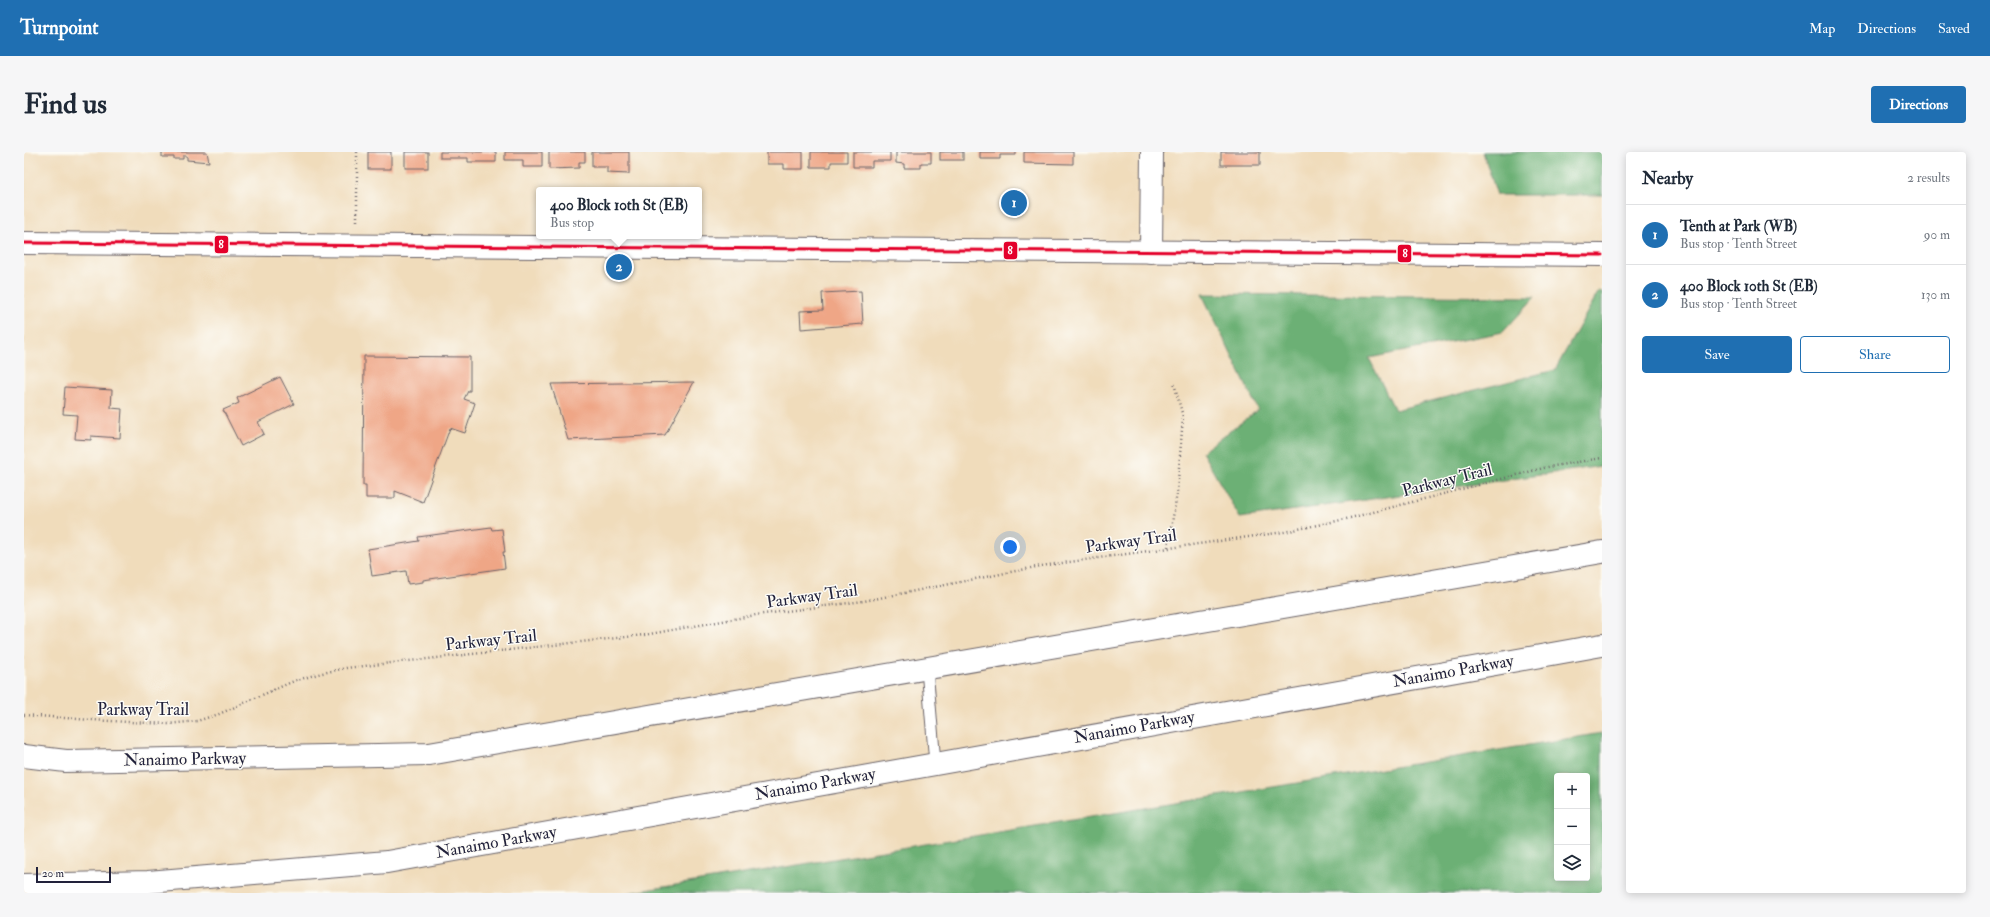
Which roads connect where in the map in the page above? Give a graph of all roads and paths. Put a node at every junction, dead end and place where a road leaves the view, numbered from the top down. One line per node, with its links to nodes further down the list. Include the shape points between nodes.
1 (356, 152): 4 (path)
2 (1152, 152): 5 (main road)
3 (24, 243): 4 (main road)
4 (357, 246): 5 (main road)
5 (1151, 252): 6 (main road)
6 (1602, 255)
7 (1174, 383): 9 (path, via 1183,417 1177,494)
8 (1602, 458): 9 (path, Parkway Trail, via 1548,467 1346,519 1284,532)
9 (1168, 547): 13 (path, Parkway Trail, via 1041,566 864,601 756,615 644,635 346,668 294,681 197,721 168,724)
10 (1602, 552): 12 (main road, Nanaimo Parkway)
11 (1602, 645): 15 (main road, Nanaimo Parkway)
12 (927, 669): 14 (main road, Nanaimo Parkway, via 430,754 66,761); 15 (lane)
13 (24, 715)
14 (24, 756)
15 (935, 763): 16 (main road, Nanaimo Parkway, via 387,862 148,882)
16 (24, 885)

